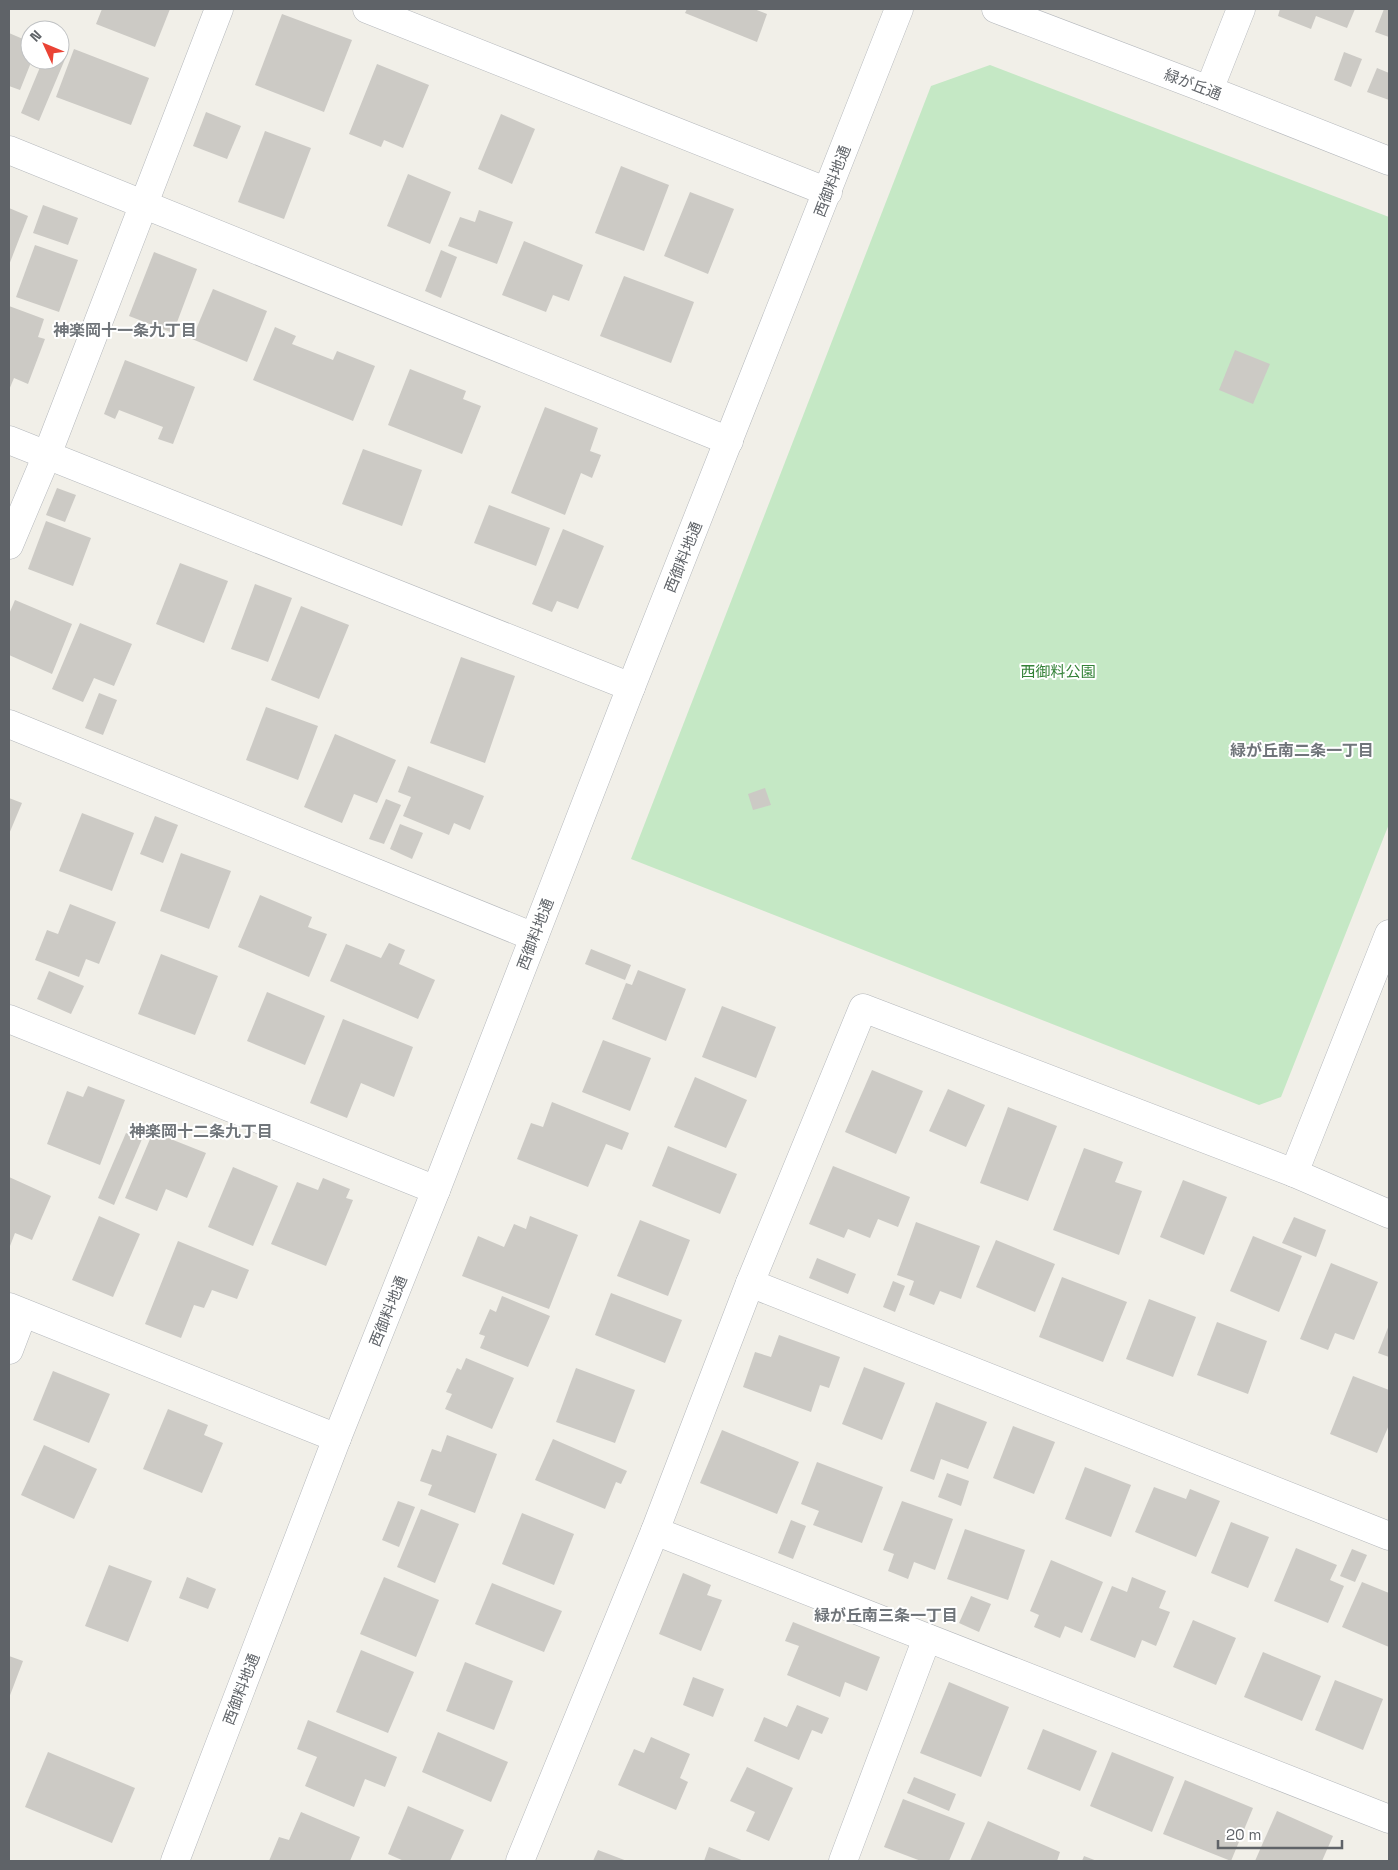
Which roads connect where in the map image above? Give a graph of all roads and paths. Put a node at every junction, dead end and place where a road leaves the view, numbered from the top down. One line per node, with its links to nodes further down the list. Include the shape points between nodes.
1 (219, 9): 10 (street)
2 (367, 9): 9 (street)
3 (899, 9): 9 (street, 西御料地通)
4 (996, 9): 6 (street, 緑が丘通)
5 (1241, 9): 6 (street)
6 (1209, 90): 8 (street, 緑が丘通)
7 (9, 150): 10 (street)
8 (1389, 161)
9 (828, 192): 12 (street, 西御料地通)
10 (143, 204): 12 (street); 13 (street)
11 (9, 440): 13 (street)
12 (729, 441): 15 (street, 西御料地通)
13 (47, 455): 14 (street); 15 (street)
14 (9, 545)
15 (631, 687): 18 (street, 西御料地通)
16 (9, 724): 18 (street)
17 (1389, 934): 20 (street)
18 (534, 937): 21 (street, 西御料地通)
19 (9, 1019): 21 (street)
20 (1294, 1173): 22 (street); 23 (street, via 863,1008)
21 (436, 1190): 26 (street, 西御料地通)
22 (1389, 1214)
23 (750, 1283): 27 (street); 28 (street)
24 (16, 1310): 25 (street); 26 (street)
25 (9, 1350)
26 (337, 1438): 31 (street, 西御料地通)
27 (654, 1531): 29 (street); 32 (street)
28 (1389, 1536)
29 (927, 1638): 30 (street); 33 (street)
30 (1389, 1819)
31 (175, 1861)
32 (520, 1861)
33 (843, 1861)

